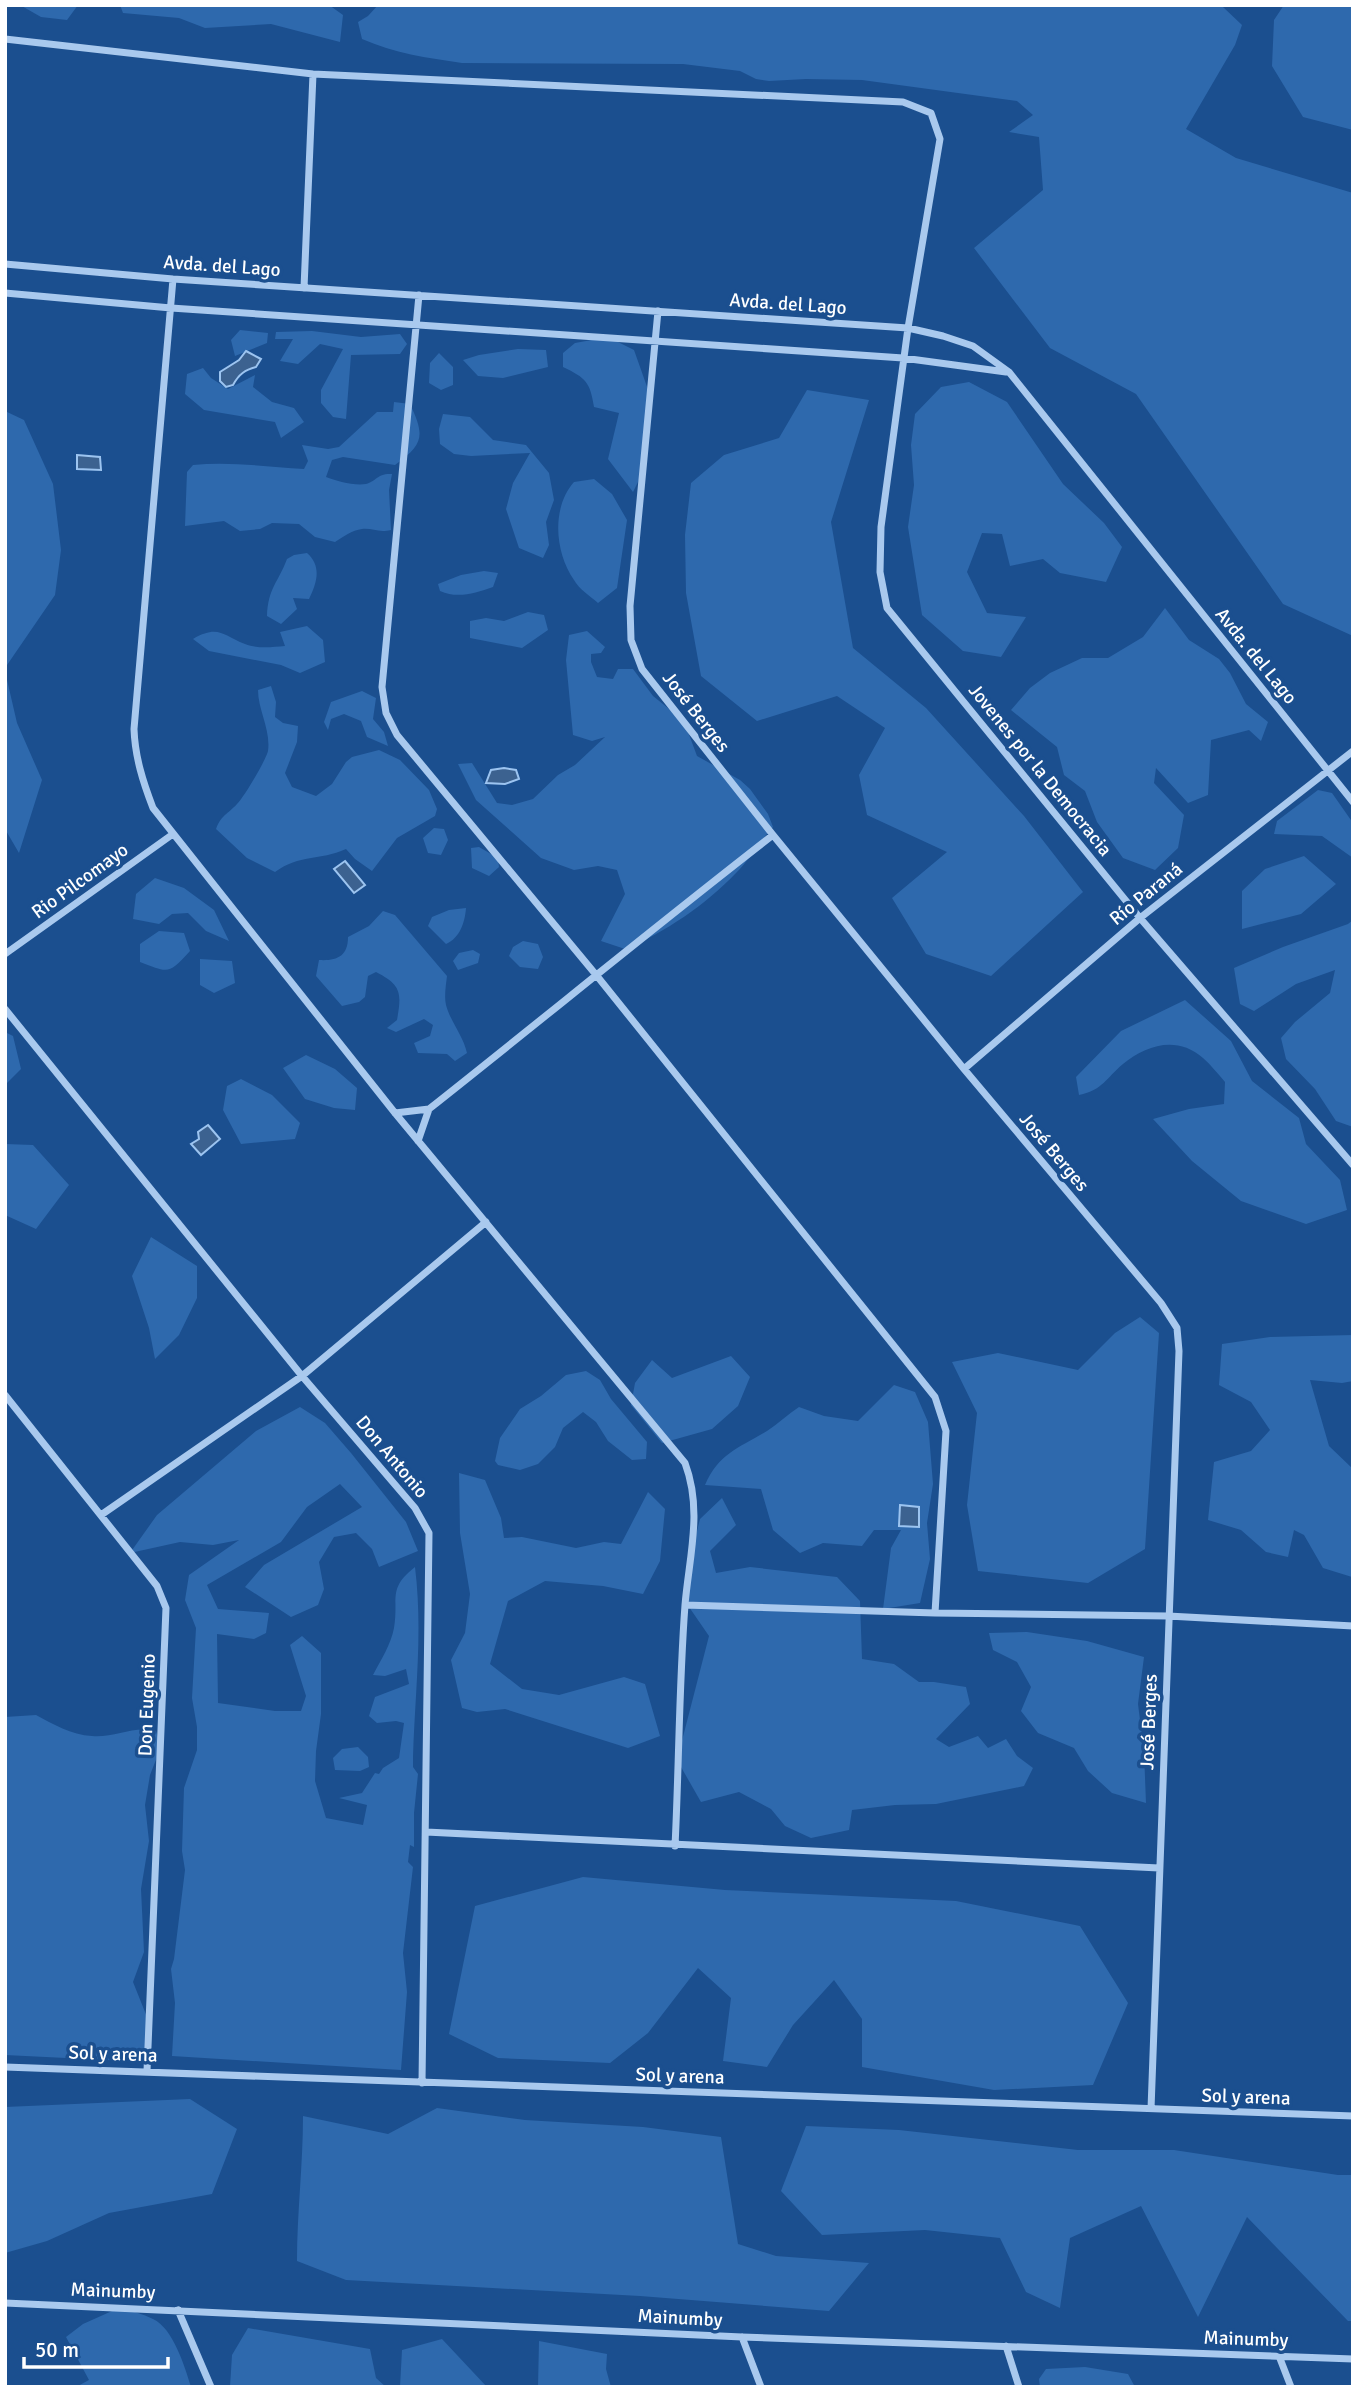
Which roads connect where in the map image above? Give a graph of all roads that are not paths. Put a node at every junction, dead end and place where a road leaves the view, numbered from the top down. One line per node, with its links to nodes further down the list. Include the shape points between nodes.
1 (5, 38): 2 (street, Jovenes por la Democracia)
2 (313, 74): 5 (street); 11 (street, Jovenes por la Democracia, via 903,102 931,113 940,139)
3 (5, 264): 4 (street, Avda. del Lago)
4 (173, 279): 5 (street, Avda. del Lago); 8 (street)
5 (304, 288): 7 (street, Avda. del Lago)
6 (5, 293): 8 (street)
7 (419, 295): 9 (street, Avda. del Lago); 10 (street)
8 (171, 308): 10 (street); 18 (street, via 134,729 146,791)
9 (658, 311): 11 (street, Avda. del Lago); 12 (street, José Berges)
10 (418, 324): 12 (street); 22 (street, via 382,687 386,713 397,735)
11 (908, 328): 13 (street, Jovenes por la Democracia); 14 (street, Avda. del Lago, via 973,346)
12 (657, 341): 13 (street); 19 (street, José Berges, via 630,606 631,640 642,669)
13 (903, 358): 14 (street); 20 (street, Jovenes por la Democracia, via 881,527 880,572 887,608)
14 (1009, 372): 16 (street, Avda. del Lago)
15 (1353, 751): 16 (street, Río Paraná)
16 (1328, 770): 17 (street, Avda. del Lago); 20 (street, Río Paraná)
17 (1353, 802)
18 (173, 834): 21 (street, Rio Pilcomayo); 26 (street)
19 (773, 835): 22 (street, via 625,949); 24 (street, José Berges)
20 (1140, 918): 24 (street, Río Paraná); 28 (street, Jovenes por la Democracia)
21 (5, 954)
22 (597, 976): 25 (street); 34 (street, via 935,1397 946,1431)
23 (5, 1009): 30 (street, Don Antonio)
24 (964, 1069): 35 (street, José Berges, via 1161,1303 1177,1328)
25 (429, 1109): 26 (street); 27 (street)
26 (395, 1113): 27 (street)
27 (418, 1141): 29 (street)
28 (1353, 1165)
29 (486, 1222): 30 (street); 33 (street, via 685,1463 695,1501)
30 (302, 1376): 32 (street); 37 (street, Don Antonio, via 415,1507 429,1533)
31 (5, 1395): 32 (street, Don Eugenio)
32 (100, 1515): 41 (street, Don Eugenio, via 157,1586 166,1608)
33 (685, 1605): 34 (street); 38 (street)
34 (935, 1613): 35 (street)
35 (1168, 1616): 36 (street); 39 (street, José Berges)
36 (1353, 1626)
37 (425, 1832): 38 (street); 42 (street, Don Antonio)
38 (675, 1846): 39 (street)
39 (1159, 1868): 43 (street, José Berges)
40 (5, 2067): 41 (street, Sol y arena)
41 (148, 2071): 42 (street, Sol y arena)
42 (422, 2083): 43 (street, Sol y arena)
43 (1151, 2109): 44 (street, Sol y arena)
44 (1353, 2116)
45 (5, 2303): 46 (street, Mainumby)
46 (178, 2310): 47 (street, Mainumby); 51 (street)
47 (742, 2337): 48 (street, Mainumby); 52 (street)
48 (1006, 2346): 49 (street, Mainumby); 53 (street)
49 (1279, 2356): 50 (street, Mainumby); 54 (street)
50 (1353, 2359)
51 (211, 2387)
52 (761, 2387)
53 (1019, 2387)
54 (1291, 2387)

